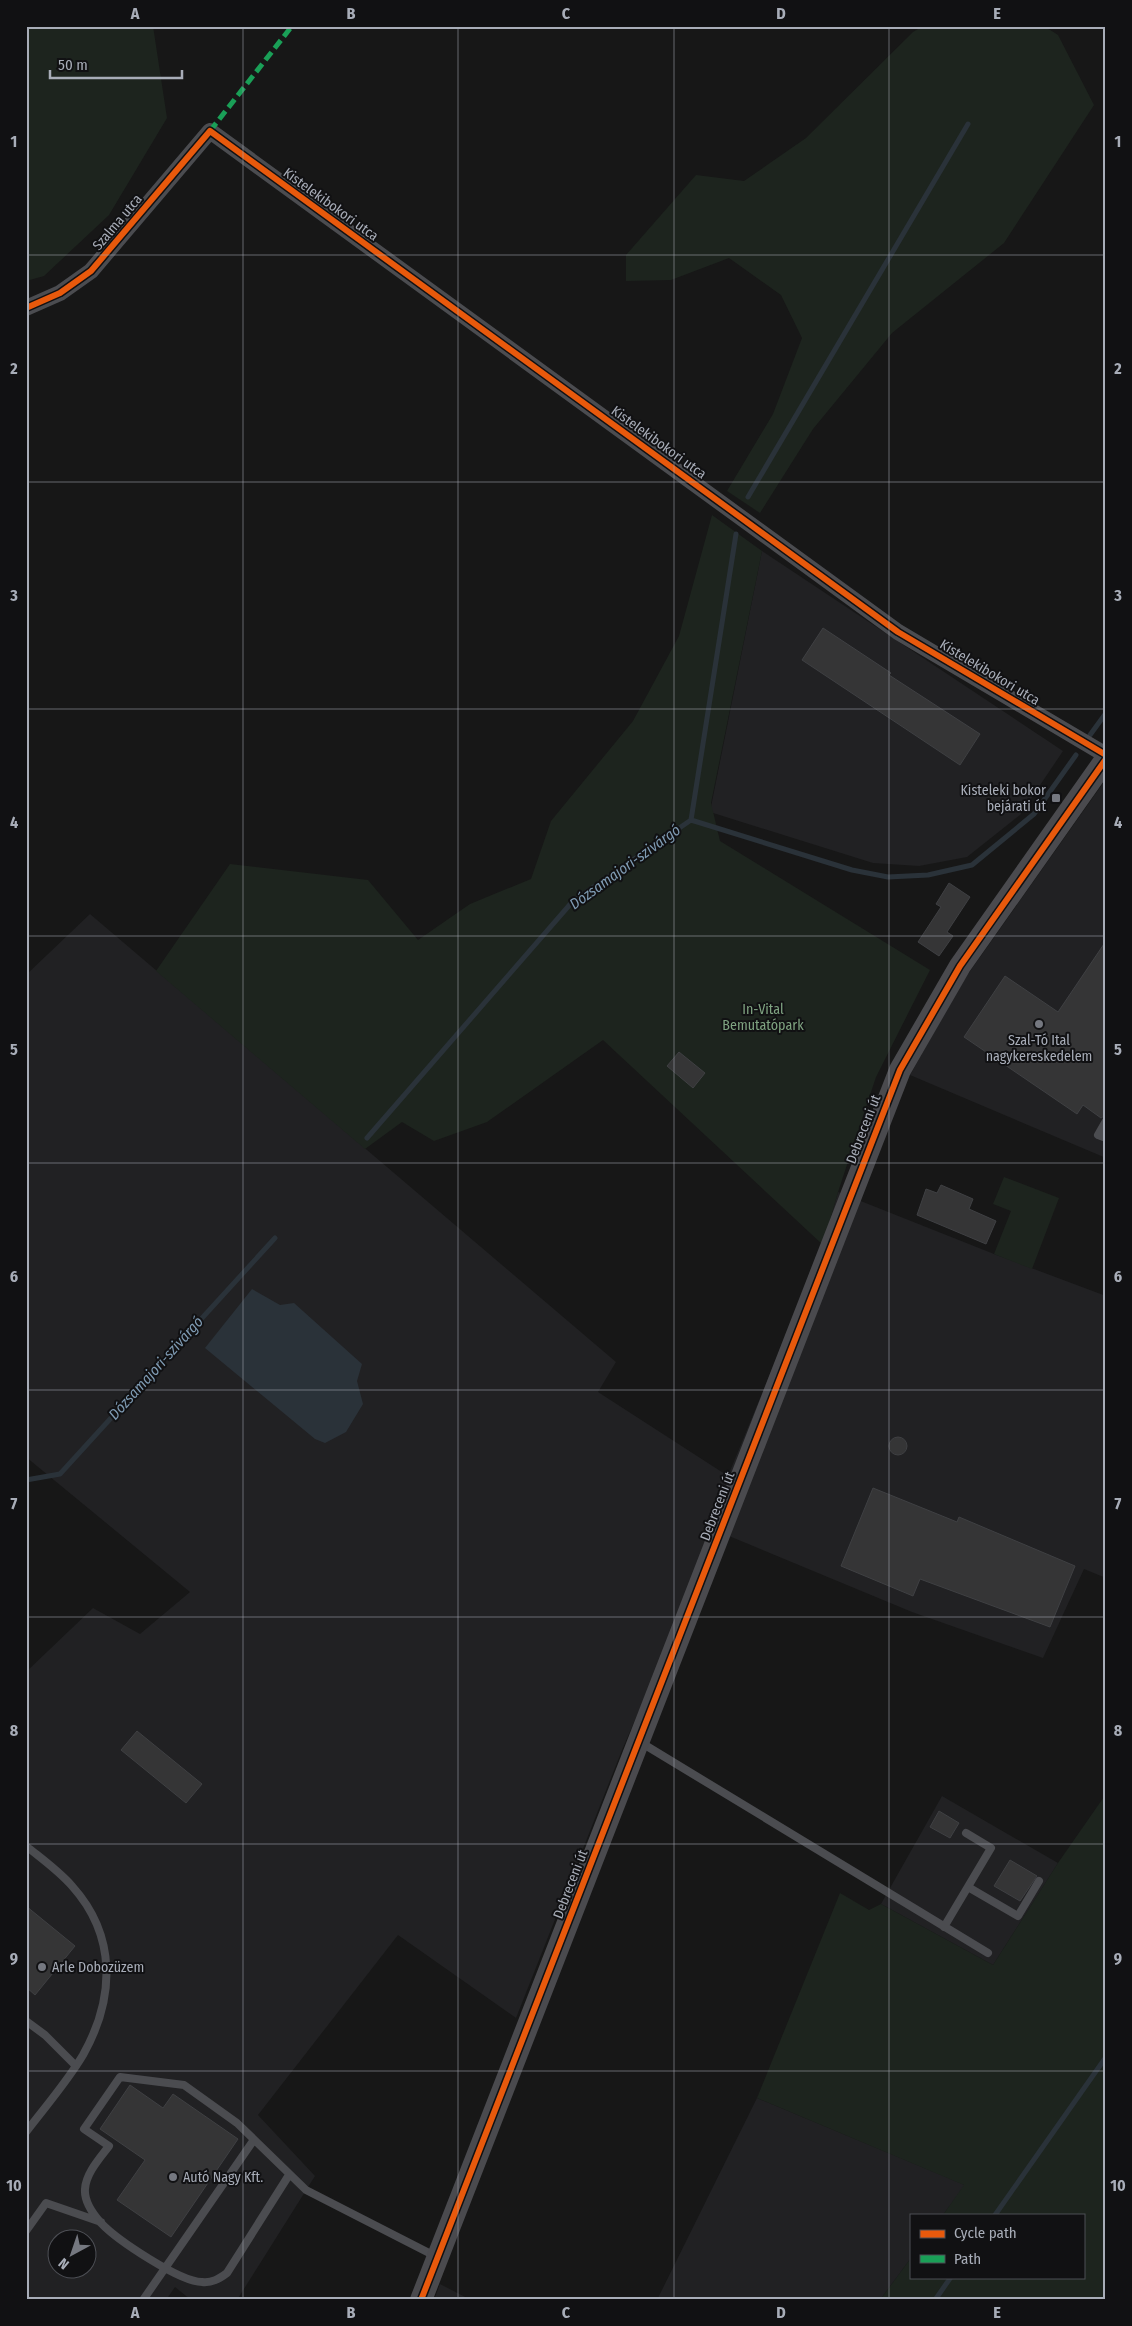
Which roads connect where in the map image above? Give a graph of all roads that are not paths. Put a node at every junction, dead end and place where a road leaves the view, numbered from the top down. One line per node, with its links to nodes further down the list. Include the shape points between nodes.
1 (210, 131): 2 (street, Szalma utca, via 91,271 60,293); 3 (street, Kistelekibokori utca, via 898,632)
2 (26, 308)
3 (1106, 757): 6 (street, Debreceni út, via 960,966 900,1070)
4 (1106, 1121): 5 (lane, via 1098,1135)
5 (1106, 1138)
6 (639, 1741): 11 (lane); 20 (street, Debreceni út)
7 (966, 1833): 10 (lane, via 991,1848)
8 (26, 1846): 14 (lane, via 73,1886 94,1916 103,1936 107,1961 104,1991 96,2023)
9 (1040, 1881): 10 (lane, via 1018,1916)
10 (968, 1887): 11 (lane)
11 (944, 1927): 12 (lane)
12 (988, 1953)
13 (26, 2021): 14 (lane)
14 (76, 2066): 15 (lane)
15 (26, 2132)
16 (253, 2141): 17 (lane); 18 (lane, via 237,2123 184,2085 120,2077 84,2128 109,2146 88,2177 85,2188 86,2198); 21 (lane)
17 (289, 2175): 20 (lane, via 306,2190); 21 (lane, via 221,2278 202,2282 189,2280)
18 (101, 2222): 19 (lane, via 46,2203); 21 (lane)
19 (26, 2232)
20 (438, 2258): 23 (street, Debreceni út)
21 (165, 2268): 22 (lane)
22 (143, 2300)
23 (421, 2300)

